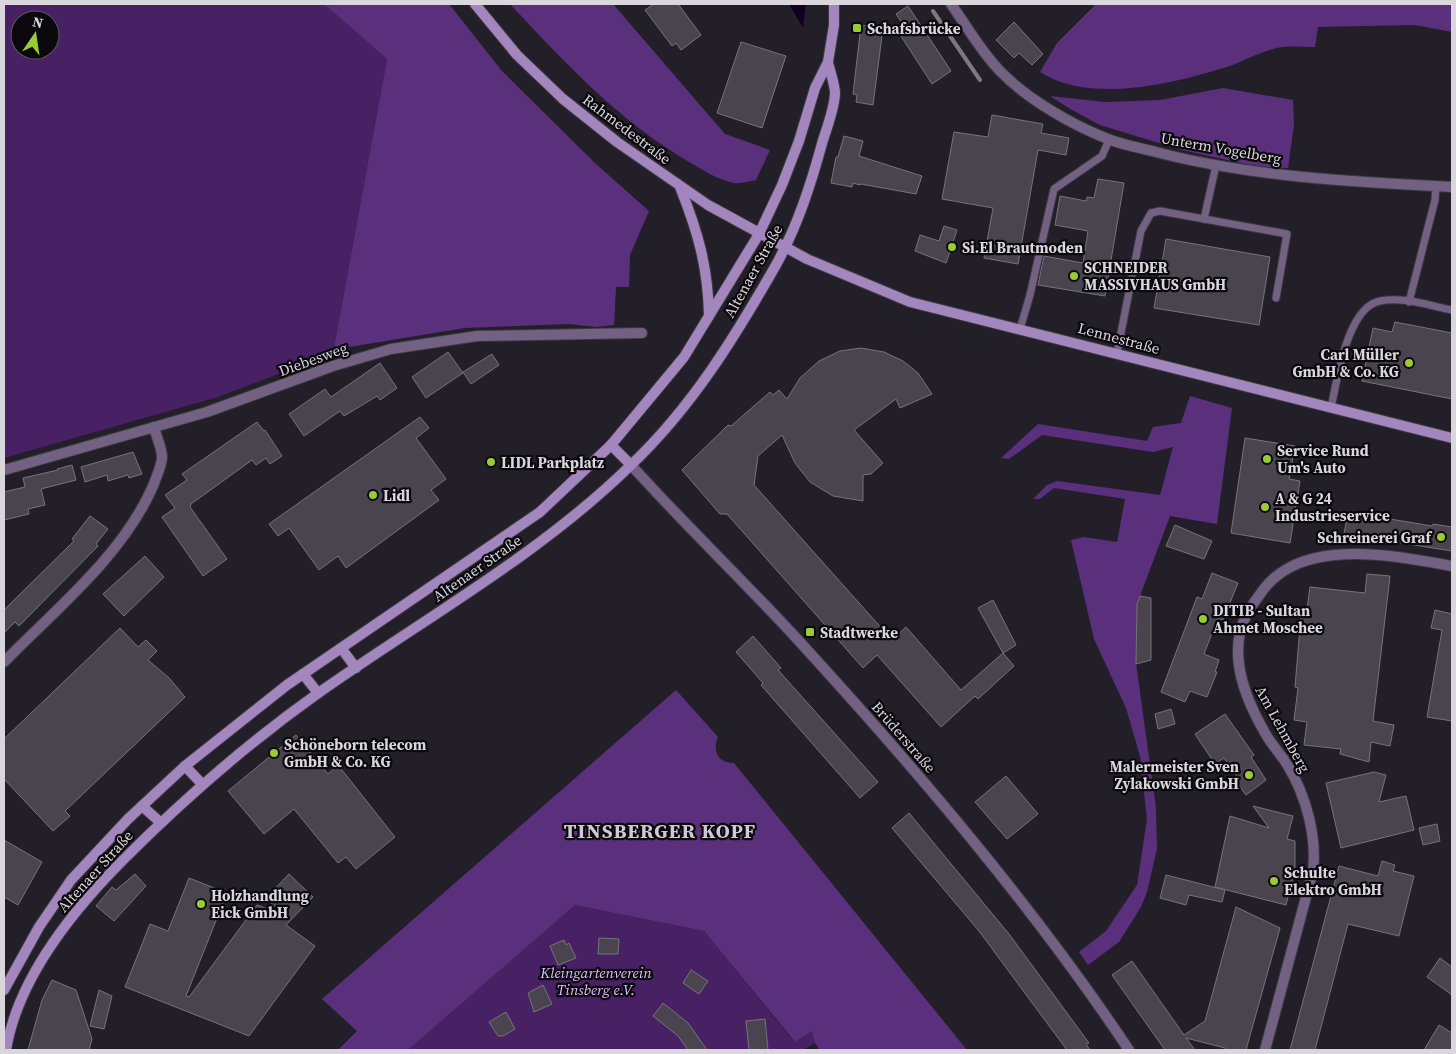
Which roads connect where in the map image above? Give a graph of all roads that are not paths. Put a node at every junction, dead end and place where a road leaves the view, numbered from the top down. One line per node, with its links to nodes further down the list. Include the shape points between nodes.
1 (475, 4): 8 (main road, Rahmedestraße, via 517,55 564,99)
2 (834, 4): 4 (main road, Altenaer Straße)
3 (951, 4): 5 (street, Unterm Vogelberg, via 999,71 1053,111)
4 (828, 62): 11 (main road, Altenaer Straße, via 815,88 782,185); 12 (main road, Altenaer Straße, via 835,92 828,123 804,206)
5 (1108, 140): 6 (street, Unterm Vogelberg); 17 (lane, via 1102,156 1054,189)
6 (1216, 164): 7 (street, Unterm Vogelberg, via 1296,175); 10 (lane)
7 (1436, 186): 9 (street, Unterm Vogelberg); 14 (lane)
8 (680, 187): 11 (main road, Rahmedestraße); 16 (main road, via 705,260)
9 (1452, 187)
10 (1204, 219): 13 (lane, via 1287,234); 19 (lane, via 1160,211 1151,213 1146,220 1141,231)
11 (759, 234): 12 (main road, Rahmedestraße); 16 (main road, Altenaer Straße)
12 (785, 248): 17 (main road, Lennestraße, via 910,302); 24 (main road, Altenaer Straße, via 696,394)
13 (1276, 298)
14 (1409, 302): 15 (lane); 20 (lane, via 1396,299 1378,301 1366,309 1345,345)
15 (1452, 310)
16 (709, 316): 23 (main road, Altenaer Straße, via 684,357)
17 (1020, 329): 19 (main road, Lennestraße)
18 (642, 332): 21 (street, Diebesweg, via 476,336 391,349)
19 (1118, 353): 20 (main road, Lennestraße)
20 (1330, 408): 22 (main road, Lennestraße)
21 (154, 427): 25 (street, Diebesweg); 28 (street, via 162,456 157,477 143,508 98,566)
22 (1452, 438)
23 (612, 444): 24 (main road); 27 (main road, Altenaer Straße, via 540,512)
24 (631, 465): 29 (main road, Altenaer Straße, via 534,547); 38 (street, Brüderstraße, via 799,641 930,790 987,858)
25 (4, 470)
26 (1452, 566): 39 (street, Am Lehmberg, via 1390,556 1330,555 1304,560 1268,583 1245,617 1239,653 1244,690 1298,789 1314,837 1315,855 1314,871)
27 (341, 648): 29 (main road); 30 (main road, Altenaer Straße)
28 (4, 662)
29 (356, 668): 31 (main road, Altenaer Straße)
30 (303, 674): 31 (main road); 32 (main road, Altenaer Straße)
31 (318, 693): 33 (main road, Altenaer Straße)
32 (185, 766): 33 (main road); 34 (main road, Altenaer Straße)
33 (202, 784): 35 (main road, Altenaer Straße)
34 (142, 806): 35 (main road); 36 (main road, Altenaer Straße, via 71,880 39,927)
35 (160, 822): 37 (main road, Altenaer Straße, via 88,896 46,954 16,1012)
36 (4, 990)
37 (6, 1050)
38 (1129, 1050)
39 (1265, 1050)

